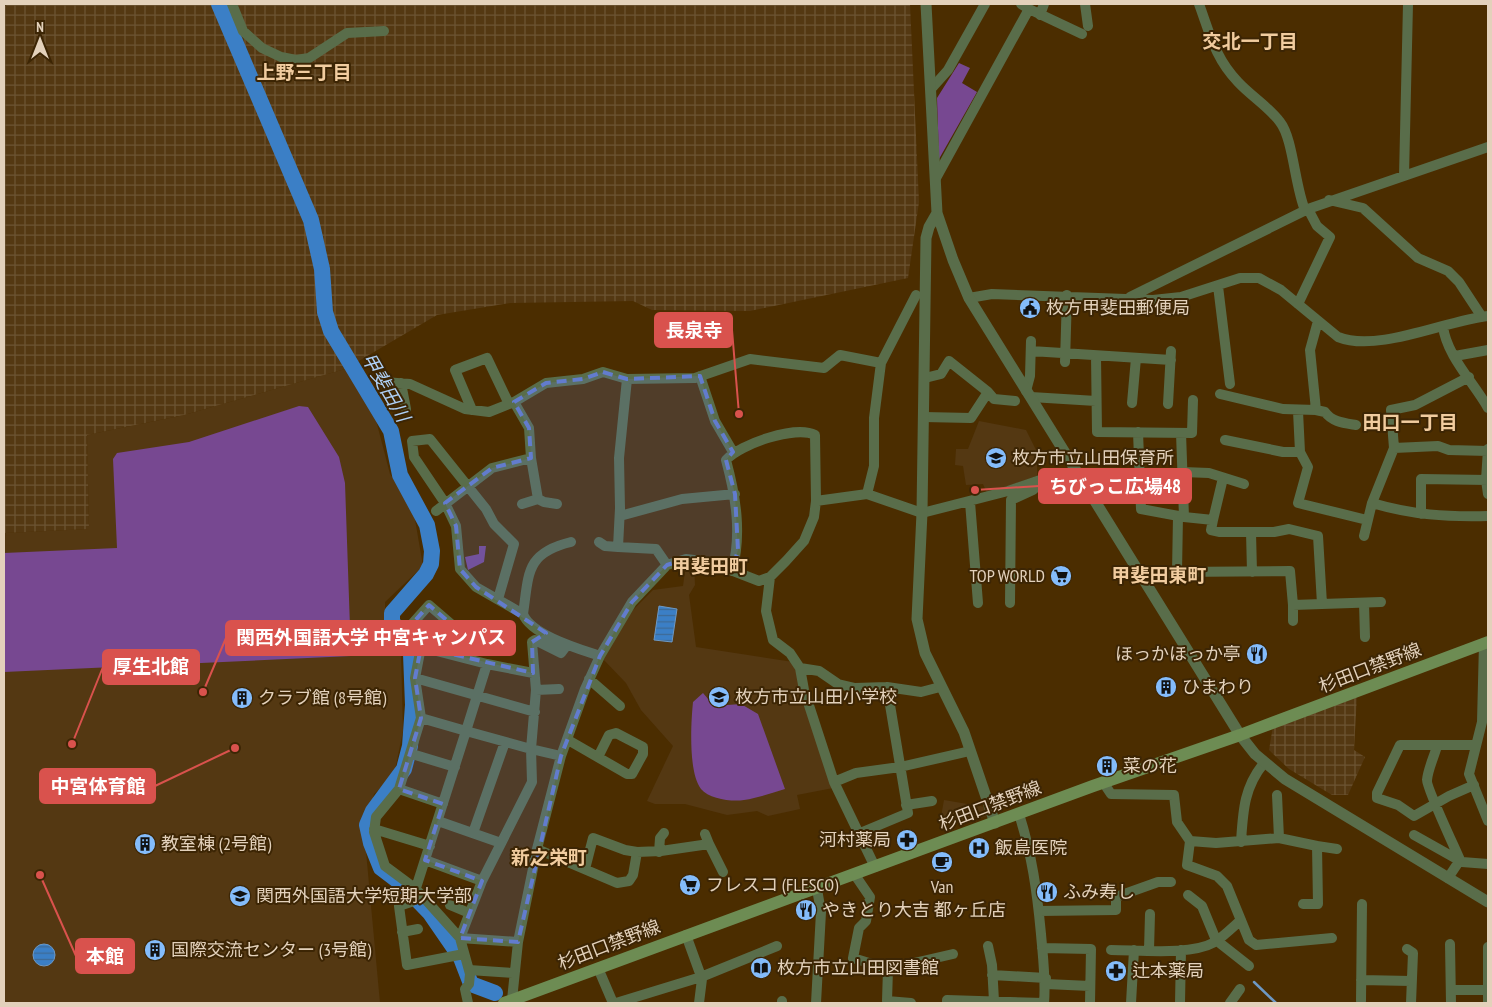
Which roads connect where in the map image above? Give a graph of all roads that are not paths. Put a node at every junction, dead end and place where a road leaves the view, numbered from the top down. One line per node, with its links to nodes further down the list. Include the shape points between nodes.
1 (232, 4): 10 (street, via 243,31 262,48 296,60 309,58 347,33)
2 (926, 4): 11 (street)
3 (985, 4): 11 (street, via 948,70)
4 (1044, 4): 9 (street)
5 (1085, 4): 9 (street, via 1085,30)
6 (1199, 4): 16 (street, via 1218,59 1238,83 1280,121 1286,132 1298,190)
7 (1408, 4): 13 (street)
8 (1025, 6): 9 (street); 14 (street)
9 (1040, 15)
10 (384, 32)
11 (931, 89): 14 (street)
12 (1488, 148): 13 (street)
13 (1404, 176): 15 (street)
14 (936, 178): 17 (street)
15 (1328, 200): 16 (street); 24 (street, via 1363,208 1418,258 1448,271)
16 (1306, 210): 22 (street); 23 (street, via 1316,226 1330,237)
17 (938, 213): 20 (street, via 926,238); 21 (street)
18 (1218, 286): 22 (street, via 1181,297); 23 (street, via 1240,278 1259,278); 39 (street)
19 (1067, 295): 21 (street, via 992,294); 22 (street, via 1116,300); 30 (street)
20 (921, 296): 32 (street); 36 (street)
21 (969, 298): 43 (street)
22 (1129, 298)
23 (1298, 304): 25 (street)
24 (1485, 316): 26 (street)
25 (1318, 321): 26 (street, via 1338,337 1349,341 1420,333); 54 (street, via 1310,350)
26 (1443, 326): 29 (street, via 1444,336)
27 (1488, 350): 29 (street)
28 (1096, 356): 30 (street); 31 (street); 46 (street)
29 (1455, 356): 34 (street)
30 (1065, 358): 43 (street, via 1031,346)
31 (1136, 358): 49 (street); 50 (street, via 1171,355)
32 (881, 363): 33 (street, via 840,355 824,368 750,359); 76 (street, via 874,418 874,466)
33 (700, 376): 35 (street); 63 (street, via 715,421)
34 (1469, 377): 41 (street); 61 (street, via 1415,405 1391,410)
35 (627, 378): 48 (street, via 603,372 583,379 546,383); 88 (street, via 618,458)
36 (925, 378): 42 (street, via 941,374 949,361); 56 (street)
37 (384, 382): 38 (street)
38 (401, 383): 52 (street); 53 (street)
39 (1230, 384)
40 (1488, 385): 41 (street)
41 (1476, 387): 51 (street)
42 (988, 392): 47 (street, via 994,399); 56 (street, via 972,418)
43 (1029, 394): 46 (street); 67 (street)
44 (1220, 394): 55 (street)
45 (1193, 400): 59 (street, via 1192,433)
46 (1096, 401): 58 (street, via 1096,432)
47 (1015, 402)
48 (512, 403): 53 (street, via 489,412); 53 (street, via 487,358 455,370); 65 (street, via 529,428)
49 (1132, 403)
50 (1168, 404)
51 (1488, 408)
52 (406, 409)
53 (472, 410)
54 (1316, 410): 55 (street); 57 (street, via 1341,423)
55 (1298, 411): 64 (street)
56 (924, 417): 86 (street)
57 (1356, 425)
58 (1138, 432): 59 (street); 73 (street)
59 (1181, 433): 66 (street)
60 (1225, 440): 64 (street, via 1261,444 1283,452)
61 (1394, 448): 62 (street, via 1438,446 1448,450); 82 (street)
62 (1488, 450): 70 (street)
63 (733, 452): 75 (street, via 726,460); 79 (street, via 776,435 808,432 815,435)
64 (1300, 452): 92 (street, via 1308,466 1298,503)
65 (531, 458): 72 (street, via 492,468); 78 (street)
66 (1183, 472): 69 (street, via 1210,473); 90 (street)
67 (1079, 477): 68 (street); 74 (street)
68 (1046, 478): 80 (street); 107 (street, via 1033,490 1011,500)
69 (1223, 478): 71 (street); 91 (street)
70 (1487, 480): 77 (street); 87 (street, via 1421,479)
71 (1244, 484)
72 (468, 486): 81 (street); 81 (street, via 430,439 408,441 414,457); 104 (street, via 494,524 514,544)
73 (1140, 488): 74 (street); 90 (street, via 1141,509)
74 (1088, 489): 103 (street)
75 (735, 494): 88 (street, via 682,499); 99 (street, via 738,550)
76 (867, 494): 79 (street); 86 (street)
77 (1488, 494)
78 (538, 499): 83 (street); 84 (street)
79 (816, 501): 102 (street, via 814,517 804,541)
80 (970, 502): 86 (street); 106 (street)
81 (445, 503): 85 (street); 104 (street, via 456,526 460,569 476,587)
82 (1372, 503): 87 (street); 92 (street)
83 (522, 504)
84 (557, 504)
85 (436, 511)
86 (922, 513): 126 (street, via 917,619 925,653)
87 (1421, 514): 89 (street)
88 (620, 516): 97 (street)
89 (1488, 516)
90 (1181, 517): 91 (street); 100 (street)
91 (1213, 520): 93 (street, via 1212,530)
92 (1367, 520): 94 (street)
93 (1251, 532): 101 (street); 109 (street, via 1289,529 1318,536)
94 (1364, 536)
95 (571, 542): 111 (street, via 542,553 529,569)
96 (599, 542): 97 (street)
97 (618, 547): 98 (street, via 656,549)
98 (667, 565): 99 (street, via 686,559 710,562); 118 (street, via 632,602)
99 (732, 571): 102 (street, via 759,581)
100 (1177, 572): 101 (street); 103 (street)
101 (1252, 572): 110 (street, via 1290,571)
102 (770, 577): 121 (street, via 766,611 773,640 790,652)
103 (1142, 578): 135 (street)
104 (498, 599): 111 (street)
105 (1381, 602): 108 (street)
106 (978, 603)
107 (1010, 603)
108 (1364, 603): 109 (street); 113 (street)
109 (1322, 604): 110 (street)
110 (1292, 605): 112 (street)
111 (523, 614): 115 (street, via 526,622)
112 (1293, 621)
113 (1365, 637)
114 (1486, 643): 120 (street); 135 (main road, 杉田口禁野線)
115 (567, 645): 118 (street); 122 (street, via 561,653 535,640 532,642)
116 (421, 647): 117 (street); 117 (street, via 411,625 429,604 458,630); 123 (street)
117 (443, 652): 119 (street)
118 (600, 656): 124 (street)
119 (487, 664): 122 (street); 130 (street)
120 (1486, 664): 129 (street)
121 (800, 668): 125 (street, via 819,671 838,684 855,688); 148 (street)
122 (534, 674): 128 (street)
123 (415, 678): 130 (street); 133 (street)
124 (589, 679): 131 (street); 136 (street)
125 (887, 687): 126 (street, via 921,692); 147 (street)
126 (940, 687): 141 (street, via 964,732)
127 (559, 689): 128 (street)
128 (536, 690): 132 (street)
129 (1486, 695): 138 (street)
130 (477, 696): 132 (street); 134 (street)
131 (620, 706)
132 (536, 712): 140 (street)
133 (421, 718): 134 (street); 142 (street)
134 (466, 731): 137 (street); 146 (street)
135 (1240, 735): 145 (street); 149 (main road, 杉田口禁野線)
136 (568, 740): 143 (street); 144 (street)
137 (505, 742): 140 (street); 162 (street)
138 (1476, 745): 139 (street); 150 (street, via 1469,774)
139 (1437, 746): 154 (street, via 1427,780 1428,790); 154 (street, via 1400,745 1377,793 1377,798 1398,805 1414,816)
140 (531, 749): 143 (street); 169 (street, via 532,782)
141 (970, 751): 147 (street); 160 (street)
142 (412, 754): 146 (street); 151 (street)
143 (561, 756): 174 (street)
144 (598, 757): 144 (street, via 632,774 643,754 643,747 616,733 609,735)
145 (1264, 763): 170 (street, via 1252,778 1242,815); 185 (street, via 1285,780)
146 (455, 767): 155 (street)
147 (900, 768): 148 (street, via 859,772); 156 (street)
148 (834, 782): 164 (street)
149 (1104, 782): 157 (main road, 杉田口禁野線); 168 (street, via 1112,794 1174,795 1177,822)
150 (1474, 785): 154 (street); 159 (street)
151 (399, 789): 155 (street); 161 (street, via 376,817)
152 (1277, 795): 167 (street)
153 (932, 801): 156 (street)
154 (1436, 803): 179 (street)
155 (443, 804): 158 (street)
156 (906, 805): 164 (street, via 908,813)
157 (1019, 814): 160 (main road, 杉田口禁野線); 195 (street, via 1030,846)
158 (438, 821): 162 (street); 172 (street)
159 (1488, 822)
160 (995, 823): 181 (main road, 杉田口禁野線)
161 (374, 829): 172 (street); 189 (street, via 385,866)
162 (473, 833): 169 (street)
163 (664, 833): 177 (street, via 660,838)
164 (860, 833): 181 (street)
165 (705, 834): 171 (street)
166 (1414, 835): 179 (street)
167 (1279, 838): 170 (street); 173 (street)
168 (1190, 841): 170 (street); 198 (street, via 1187,866 1216,876 1227,886)
169 (501, 842): 186 (street)
170 (1241, 842)
171 (709, 844): 177 (street); 183 (street)
172 (430, 846): 178 (street)
173 (1317, 846): 175 (street); 192 (street, via 1323,904)
174 (537, 849): 182 (street); 205 (street)
175 (1337, 849)
176 (637, 852): 177 (street); 182 (street, via 629,881 617,882); 182 (street, via 593,838)
177 (659, 852)
178 (425, 860): 186 (street); 189 (street)
179 (1460, 860): 180 (street); 185 (street)
180 (1488, 864)
181 (875, 867): 184 (main road, 杉田口禁野線)
182 (584, 869)
183 (723, 872)
184 (857, 874): 188 (main road, 杉田口禁野線); 220 (street, via 870,897 866,921 859,928 853,958)
185 (1448, 878): 191 (street)
186 (482, 881): 196 (street)
187 (1171, 882): 195 (street, via 1158,882 1116,897 1116,910)
188 (817, 889): 201 (main road, 杉田口禁野線); 238 (street, via 821,912)
189 (416, 890): 200 (street, via 411,902 399,906); 202 (street)
190 (1188, 894): 204 (street, via 1202,906)
191 (1488, 902)
192 (1303, 904)
193 (1362, 904): 225 (street)
194 (450, 906): 196 (street)
195 (1039, 911): 210 (street)
196 (469, 913): 202 (street)
197 (1150, 914): 214 (street)
198 (1241, 920): 203 (street, via 1249,940 1259,946); 204 (street)
199 (418, 930): 200 (street)
200 (402, 932): 216 (street, via 407,965)
201 (686, 935): 219 (main road, 杉田口禁野線); 224 (street)
202 (460, 938): 205 (street); 216 (street)
203 (1332, 938)
204 (1216, 940): 215 (street); 218 (street)
205 (518, 942): 221 (street)
206 (1450, 944): 230 (street)
207 (777, 946): 224 (street)
208 (988, 946): 222 (street)
209 (1488, 947): 231 (street)
210 (1042, 948): 226 (street); 228 (street, via 1092,949)
211 (1407, 949): 227 (street, via 1413,952)
212 (1112, 950): 213 (street)
213 (1134, 950): 214 (street); 242 (street)
214 (1149, 950): 215 (street)
215 (1181, 950): 243 (street)
216 (461, 954): 223 (street)
217 (952, 954): 220 (street)
218 (1249, 966)
219 (598, 968): 234 (main road, 杉田口禁野線); 236 (street)
220 (888, 969): 239 (street, via 887,1001)
221 (513, 973): 223 (street); 234 (street)
222 (992, 975): 226 (street); 232 (street)
223 (469, 976): 235 (street, via 465,989)
224 (701, 977): 236 (street); 237 (street)
225 (1361, 980): 227 (street); 233 (street)
226 (1046, 981): 228 (street); 232 (street, via 1044,1003)
227 (1411, 981): 245 (street)
228 (1090, 986): 241 (street)
229 (1240, 989): 244 (street)
230 (1451, 990): 231 (street); 246 (street)
231 (1488, 990): 247 (street)
232 (994, 1001): 240 (street, via 948,1000)
233 (1361, 1001)
234 (508, 1002)
235 (468, 1003)
236 (615, 1003)
237 (699, 1003)
238 (816, 1003)
239 (911, 1003)
240 (947, 1003)
241 (1090, 1003)
242 (1131, 1003)
243 (1180, 1003)
244 (1230, 1003)
245 (1411, 1003)
246 (1451, 1003)
247 (1488, 1003)

